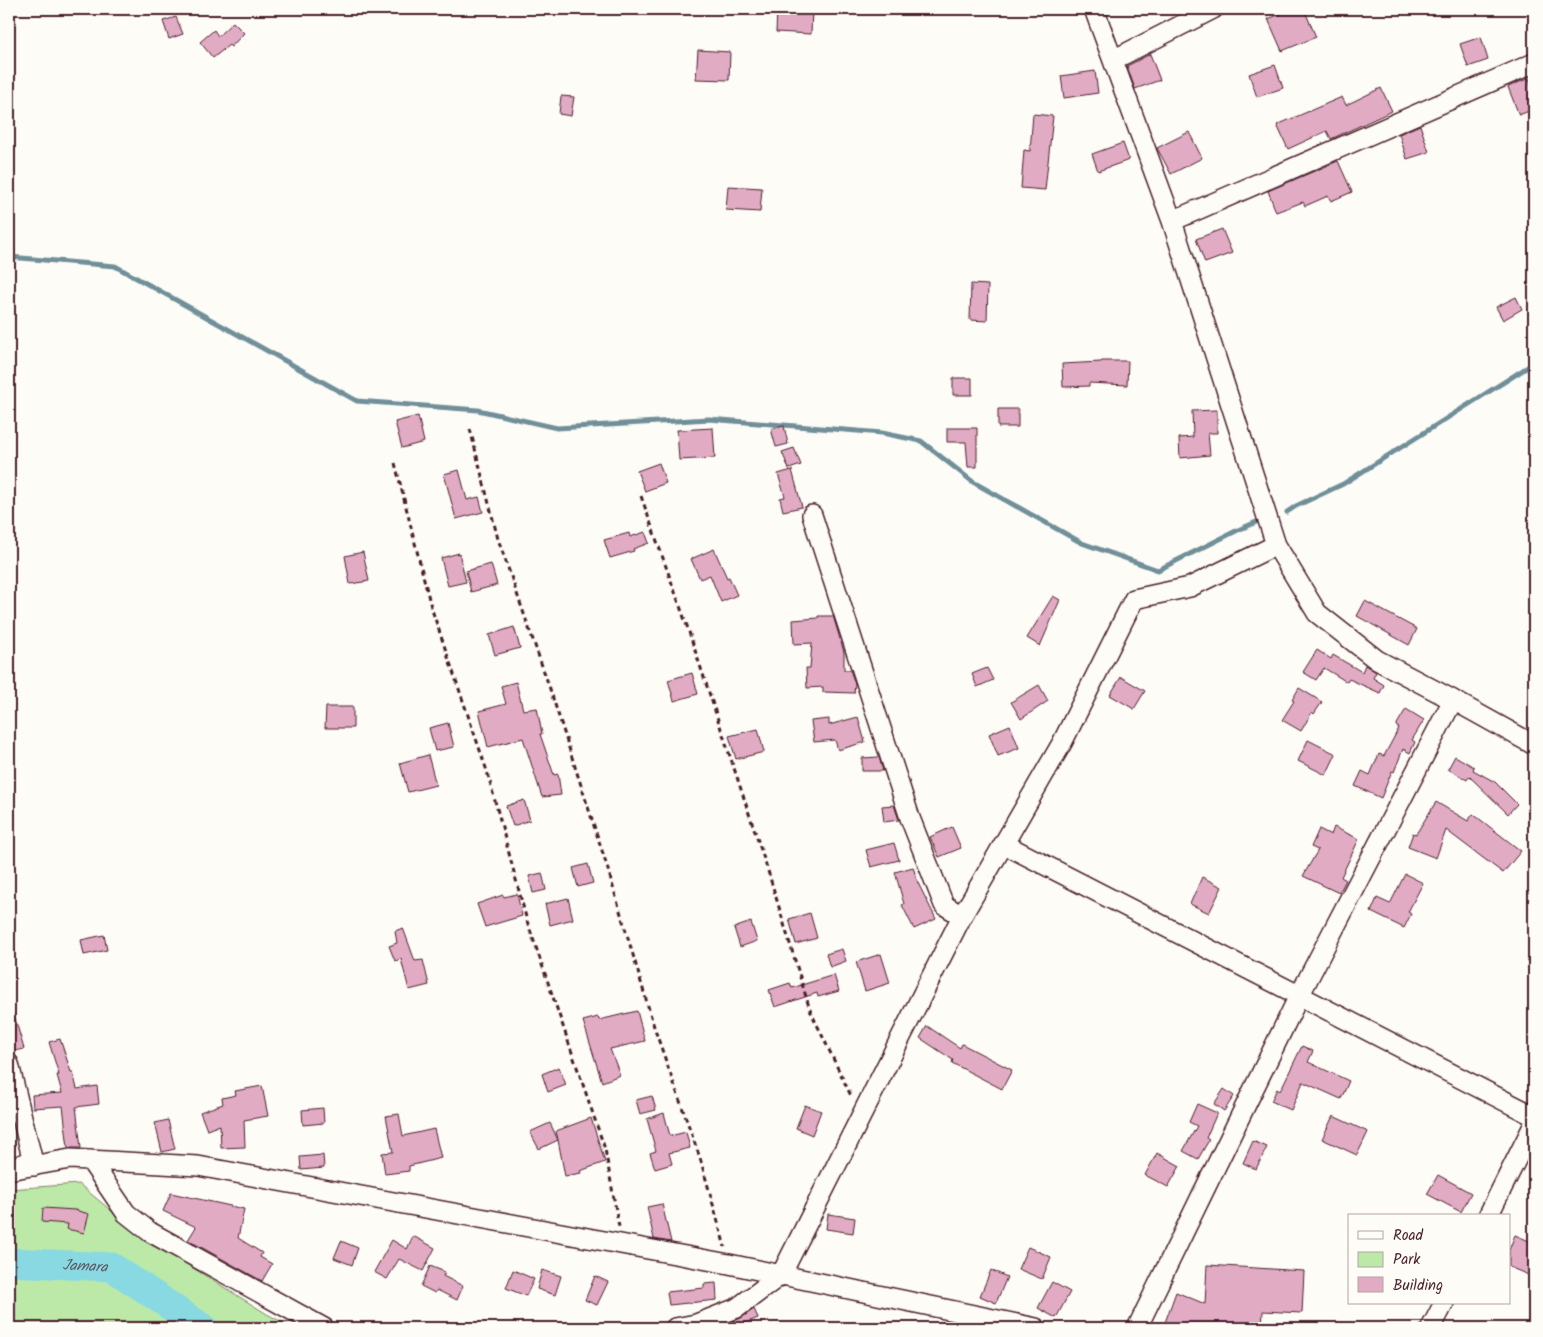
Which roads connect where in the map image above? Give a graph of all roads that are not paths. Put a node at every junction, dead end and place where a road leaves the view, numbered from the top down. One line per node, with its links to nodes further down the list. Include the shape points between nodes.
1 (1094, 9): 3 (street)
2 (1213, 9): 3 (street)
3 (1113, 60): 5 (street)
4 (1534, 63): 5 (street)
5 (1172, 221): 7 (street)
6 (812, 515): 11 (street, via 910,818 944,905)
7 (1276, 545): 8 (street, via 1317,613 1377,660); 10 (street, via 1190,587 1134,599 1062,743)
8 (1453, 700): 9 (street); 12 (street)
9 (1534, 745)
10 (1004, 844): 11 (street); 12 (street)
11 (962, 916): 21 (street)
12 (1299, 995): 14 (street); 26 (street)
13 (9, 1064): 18 (street)
14 (1534, 1116)
15 (1534, 1124): 20 (street)
16 (90, 1160): 18 (street, via 70,1159); 21 (street, via 198,1166); 23 (street, via 126,1213 150,1232)
17 (9, 1162): 18 (street)
18 (34, 1166): 19 (street)
19 (9, 1170)
20 (1489, 1214)
21 (781, 1275): 24 (street, via 737,1308 696,1324); 25 (street)
22 (1443, 1304): 27 (street)
23 (324, 1328)
24 (675, 1328)
25 (1036, 1328)
26 (1137, 1328)
27 (1431, 1328)

